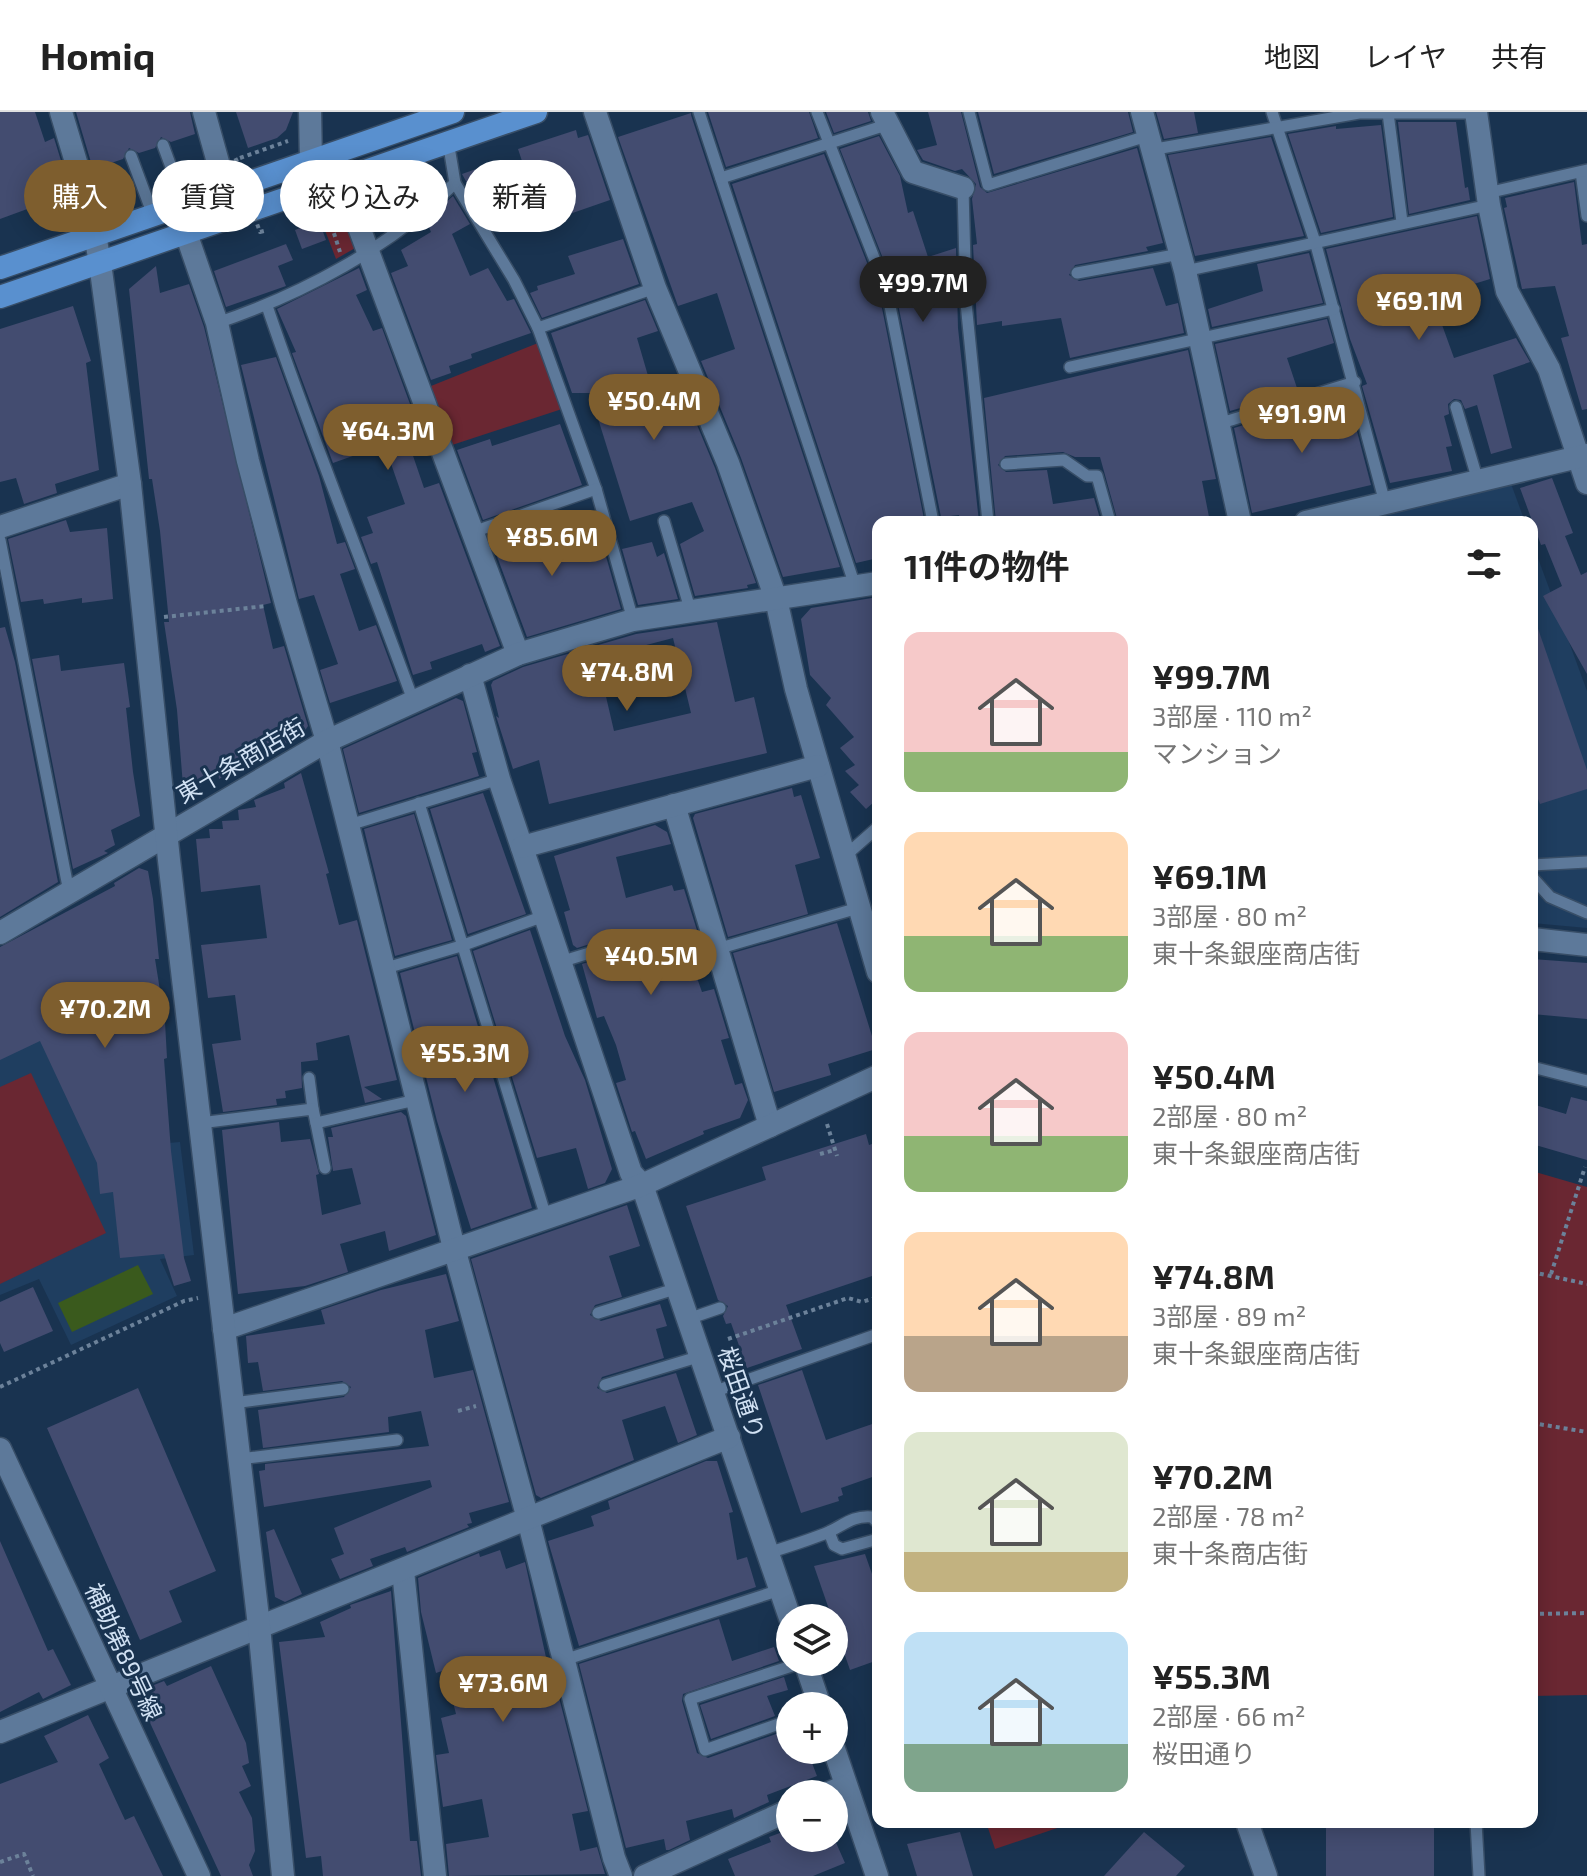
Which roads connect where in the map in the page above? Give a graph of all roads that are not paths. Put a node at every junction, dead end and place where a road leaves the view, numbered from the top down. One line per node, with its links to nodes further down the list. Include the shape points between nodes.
1 (61, 112): 38 (street)
2 (204, 112): 22 (street)
3 (310, 112): 23 (street)
4 (453, 112): 24 (main road)
5 (536, 112): 16 (main road)
6 (595, 112): 45 (street)
7 (699, 112): 27 (lane)
8 (817, 112): 17 (lane)
9 (969, 112): 18 (lane, via 988,185)
10 (1142, 112): 18 (street)
11 (1272, 112): 15 (lane)
12 (1476, 112): 13 (lane); 30 (street)
13 (1388, 113): 15 (lane); 35 (lane)
14 (884, 118): 17 (lane); 29 (street, via 913,172)
15 (1275, 126): 18 (lane); 39 (lane)
16 (448, 141): 25 (main road); 28 (lane)
17 (828, 143): 27 (lane); 63 (lane, via 887,291)
18 (1149, 143): 42 (street)
19 (163, 145): 21 (lane)
20 (131, 156): 32 (lane)
21 (168, 160)
22 (217, 160)
23 (311, 160)
24 (314, 160)
25 (394, 160)
26 (1584, 171): 30 (lane); 34 (lane)
27 (721, 178): 73 (lane)
28 (455, 183): 40 (lane); 50 (lane)
29 (963, 188): 64 (lane, via 966,303)
30 (1488, 199): 35 (lane); 56 (street, via 1507,291 1549,369)
31 (280, 200): 37 (main road)
32 (152, 212)
33 (152, 215): 38 (main road)
34 (1587, 216)
35 (1402, 222): 39 (lane)
36 (361, 232): 40 (street)
37 (186, 233): 41 (main road); 49 (street)
38 (96, 236): 41 (street); 43 (main road)
39 (1316, 245): 42 (lane); 48 (lane)
40 (368, 252): 47 (lane); 70 (street)
41 (100, 263): 46 (main road); 60 (street)
42 (1183, 263): 44 (lane); 51 (street)
43 (0, 268)
44 (1077, 273)
45 (655, 288): 50 (lane); 74 (street, via 728,463)
46 (0, 297)
47 (267, 306): 49 (lane); 79 (lane)
48 (1334, 309): 51 (lane); 53 (lane)
49 (217, 323): 80 (street, via 286,604)
50 (538, 328): 61 (lane)
51 (1199, 341): 52 (lane); 55 (street)
52 (1070, 367)
53 (1355, 382): 55 (lane); 62 (lane)
54 (1456, 407): 58 (lane)
55 (1218, 424): 66 (street)
56 (1582, 456): 58 (street); 59 (street)
57 (1006, 464): 65 (lane, via 1064,460 1087,476 1097,476)
58 (1478, 481): 62 (street)
59 (1587, 483)
60 (130, 484): 69 (street); 87 (street)
61 (596, 489): 70 (lane); 76 (lane)
62 (1385, 503): 67 (street)
63 (932, 516)
64 (987, 516)
65 (1108, 516)
66 (1239, 516)
67 (1331, 516)
68 (664, 521): 75 (lane)
69 (0, 527)
70 (473, 532): 77 (street)
71 (0, 540): 93 (lane)
72 (872, 584): 73 (street, 東十条商店街)
73 (855, 586): 74 (street, 東十条商店街)
74 (776, 599): 75 (street, 東十条商店街); 81 (street)
75 (690, 609): 76 (street, 東十条商店街)
76 (633, 620): 77 (street, 東十条商店街)
77 (518, 654): 78 (street, 東十条商店街)
78 (470, 675): 79 (street, 東十条商店街); 82 (street, 桜田通り)
79 (413, 700): 80 (street, 東十条商店街)
80 (327, 741): 85 (street); 87 (street, 東十条商店街)
81 (818, 766): 84 (street); 89 (street)
82 (499, 779): 83 (lane); 88 (street, 桜田通り)
83 (419, 803): 85 (lane); 101 (lane)
84 (674, 805): 88 (street); 102 (street)
85 (349, 825): 105 (street)
86 (872, 832): 89 (lane)
87 (167, 833): 93 (street, 東十条商店街); 112 (street)
88 (522, 847): 96 (street, 桜田通り)
89 (845, 857): 94 (street)
90 (1587, 862): 91 (lane)
91 (1538, 865)
92 (1538, 884): 95 (lane, via 1550,897)
93 (69, 892): 97 (street, 東十条商店街)
94 (858, 908): 102 (lane); 103 (street)
95 (1587, 913)
96 (544, 916): 101 (lane); 104 (street, 桜田通り)
97 (0, 933)
98 (632, 940): 104 (lane)
99 (1538, 940): 100 (street)
100 (1587, 945)
101 (461, 946): 105 (lane); 117 (lane)
102 (717, 949): 114 (street)
103 (872, 953)
104 (560, 962): 116 (street, 桜田通り, via 631,1173)
105 (386, 968): 110 (street)
106 (1538, 1069): 109 (lane)
107 (309, 1078): 111 (lane)
108 (872, 1079): 114 (street)
109 (1587, 1081)
110 (420, 1099): 113 (lane); 118 (street)
111 (313, 1109): 112 (lane); 113 (lane)
112 (200, 1123): 123 (street)
113 (316, 1123): 115 (lane)
114 (770, 1126): 116 (street)
115 (325, 1168)
116 (642, 1185): 117 (street); 119 (street, 桜田通り)
117 (546, 1217): 118 (street)
118 (454, 1248): 123 (street); 135 (street)
119 (678, 1288): 121 (lane); 122 (street, 桜田通り)
120 (720, 1308): 122 (lane)
121 (598, 1313)
122 (688, 1319): 125 (street, 桜田通り)
123 (224, 1329): 129 (street)
124 (872, 1336): 128 (lane)
125 (701, 1356): 126 (lane); 128 (street, 桜田通り)
126 (605, 1385)
127 (343, 1389): 129 (lane)
128 (713, 1392): 130 (street, 桜田通り)
129 (233, 1403): 133 (street)
130 (729, 1437): 135 (street); 138 (street, 桜田通り)
131 (397, 1440): 133 (lane)
132 (0, 1449): 145 (street, 補助第89号線)
133 (239, 1459): 142 (street)
134 (872, 1517): 136 (lane, via 840,1522)
135 (528, 1519): 139 (street); 143 (street)
136 (829, 1532): 137 (lane, via 842,1549); 138 (lane)
137 (872, 1541)
138 (768, 1553): 140 (street, 桜田通り)
139 (403, 1571): 142 (street); 154 (street)
140 (780, 1590): 141 (street, 桜田通り); 143 (lane)
141 (785, 1604)
142 (259, 1626): 145 (street); 153 (street)
143 (564, 1660): 155 (street)
144 (776, 1671): 146 (lane, via 690,1699 705,1750)
145 (110, 1687): 147 (street); 152 (street, 補助第89号線)
146 (776, 1725)
147 (0, 1732)
148 (848, 1815): 157 (street)
149 (776, 1816): 156 (street)
150 (1249, 1828): 158 (street)
151 (1476, 1828): 159 (lane)
152 (199, 1876)
153 (283, 1876)
154 (435, 1876)
155 (621, 1876)
156 (645, 1876)
157 (877, 1876)
158 (1266, 1876)
159 (1479, 1876)

